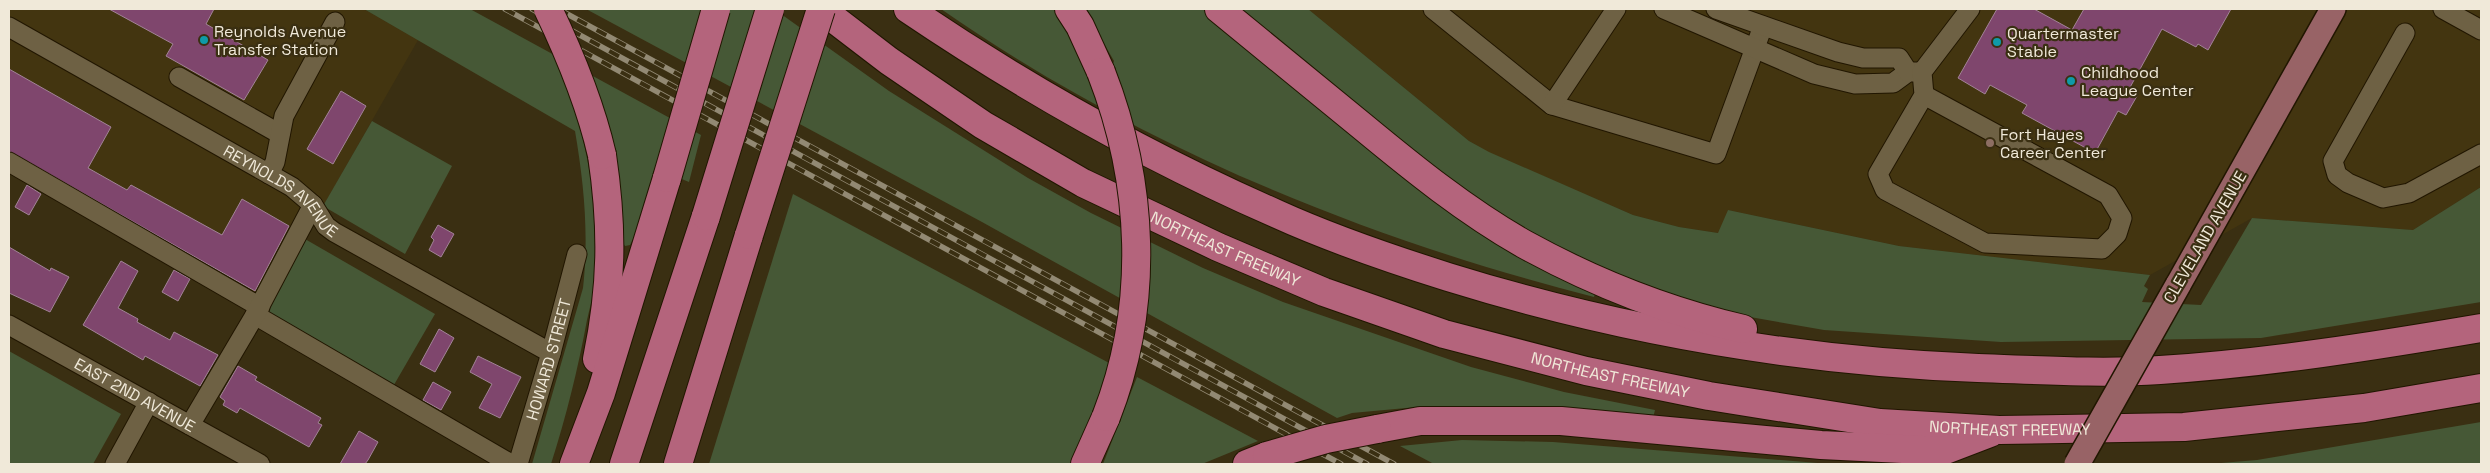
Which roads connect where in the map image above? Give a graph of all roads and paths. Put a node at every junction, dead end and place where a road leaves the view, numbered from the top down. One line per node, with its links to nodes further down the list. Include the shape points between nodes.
1 (548, 9): 40 (highway, bridge, via 573,60 592,113 608,193 609,291)
2 (716, 9): 40 (highway, bridge, via 602,393)
3 (770, 9): 46 (highway, bridge)
4 (821, 9): 39 (highway, NORTHEAST FREEWAY, via 983,125 1083,183 1218,247 1324,292 1444,334 1586,371 1700,394 1880,423); 47 (highway, bridge)
5 (908, 9): 35 (highway, via 1067,110 1160,159 1280,216 1395,260 1525,301 1652,330 1768,351)
6 (1069, 9): 48 (highway, bridge, via 1080,26 1116,111 1128,162 1137,254 1126,357 1118,386)
7 (1219, 9): 35 (highway, via 1421,175 1523,243 1581,274 1708,321)
8 (1433, 9): 24 (street)
9 (1616, 9): 24 (street)
10 (1664, 9): 20 (street)
11 (1716, 9): 16 (street)
12 (1970, 9): 21 (street)
13 (2333, 9): 49 (main road, CLEVELAND AVENUE, bridge)
14 (2444, 9): 18 (street)
15 (335, 22): 25 (street, via 290,103)
16 (1764, 26): 20 (street); 21 (street, via 1846,54 1863,58 1899,58)
17 (9, 27): 28 (street, REYNOLDS AVENUE)
18 (2481, 30)
19 (2405, 34): 26 (street, via 2333,160 2337,175 2383,198 2410,193)
20 (1754, 48): 21 (street, via 1814,74 1854,84 1893,83); 24 (street, via 1716,154)
21 (1915, 72): 23 (street)
22 (179, 77): 25 (street)
23 (1924, 95): 23 (street, via 2108,196 2122,218 2117,234 2102,248 1985,242 1885,190 1878,174)
24 (1552, 105)
25 (280, 134): 28 (street, via 275,162)
26 (2481, 154)
27 (9, 162): 31 (street)
28 (269, 174): 29 (street, REYNOLDS AVENUE, via 292,187)
29 (313, 205): 31 (street); 34 (street, REYNOLDS AVENUE, via 326,226 334,232)
30 (577, 254): 34 (street, HOWARD STREET)
31 (257, 311): 38 (street); 44 (street)
32 (9, 325): 37 (street, EAST 2ND AVENUE)
33 (2481, 328): 35 (highway, via 2360,348 2160,370 2083,372)
34 (551, 353): 45 (street, HOWARD STREET)
35 (1895, 365)
36 (2481, 388): 39 (highway, NORTHEAST FREEWAY, via 2364,408 2184,427)
37 (149, 402): 38 (street, EAST 2ND AVENUE); 42 (street)
38 (190, 425): 43 (street, EAST 2ND AVENUE)
39 (1999, 430): 41 (highway, bridge, via 1943,451 1811,444 1561,421 1420,421 1326,439)
40 (576, 458)
41 (1257, 460)
42 (115, 464)
43 (260, 464)
44 (511, 464)
45 (518, 464)
46 (624, 464)
47 (678, 464)
48 (1085, 464)
49 (2077, 464)

